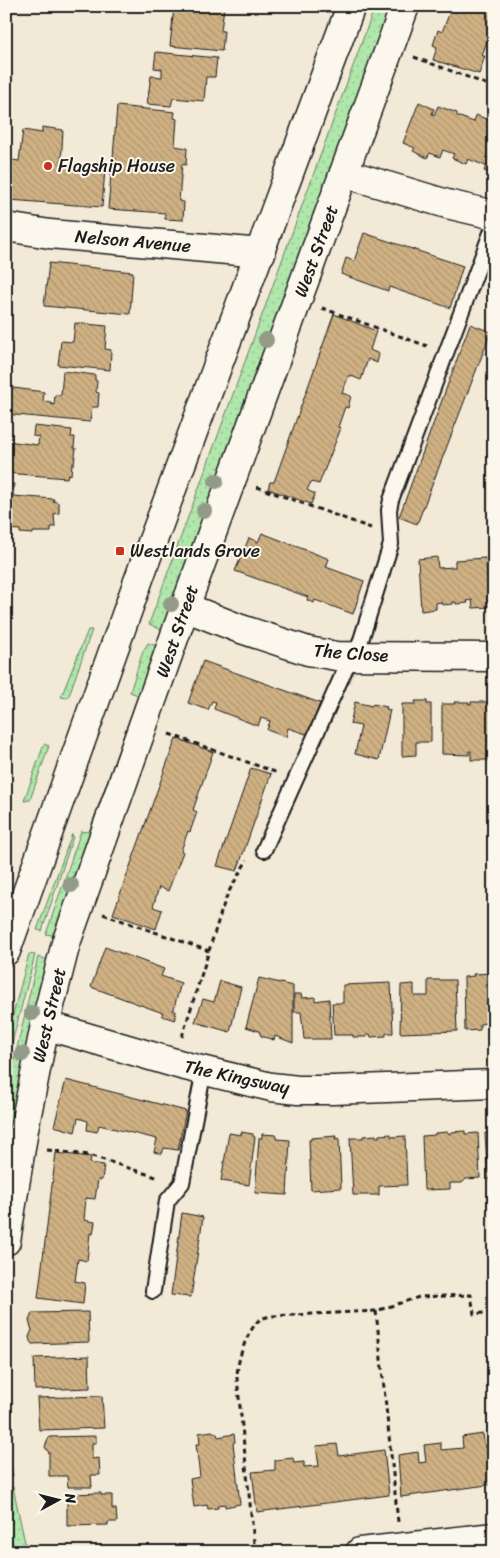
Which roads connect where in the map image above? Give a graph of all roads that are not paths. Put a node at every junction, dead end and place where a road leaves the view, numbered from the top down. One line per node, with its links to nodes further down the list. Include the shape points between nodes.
1 (351, 6): 7 (street)
2 (405, 6): 3 (street, West Street)
3 (344, 173): 4 (street, via 447,204); 8 (street, West Street)
4 (494, 214)
5 (494, 225): 9 (lane, via 391,500 391,544)
6 (6, 227): 7 (street, Nelson Avenue)
7 (260, 253): 12 (street, via 162,513)
8 (185, 607): 9 (street, The Close, via 308,651); 13 (street, West Street, via 66,943)
9 (354, 656): 10 (street, The Close); 11 (lane)
10 (494, 657)
11 (264, 850)
12 (6, 951)
13 (45, 1025): 14 (street, The Kingsway); 16 (street, West Street)
14 (204, 1070): 15 (street, The Kingsway, via 271,1087 298,1090); 17 (lane, via 182,1183 167,1201)
15 (494, 1084)
16 (6, 1241)
17 (153, 1291)
18 (494, 1537): 19 (street)
19 (360, 1552)

